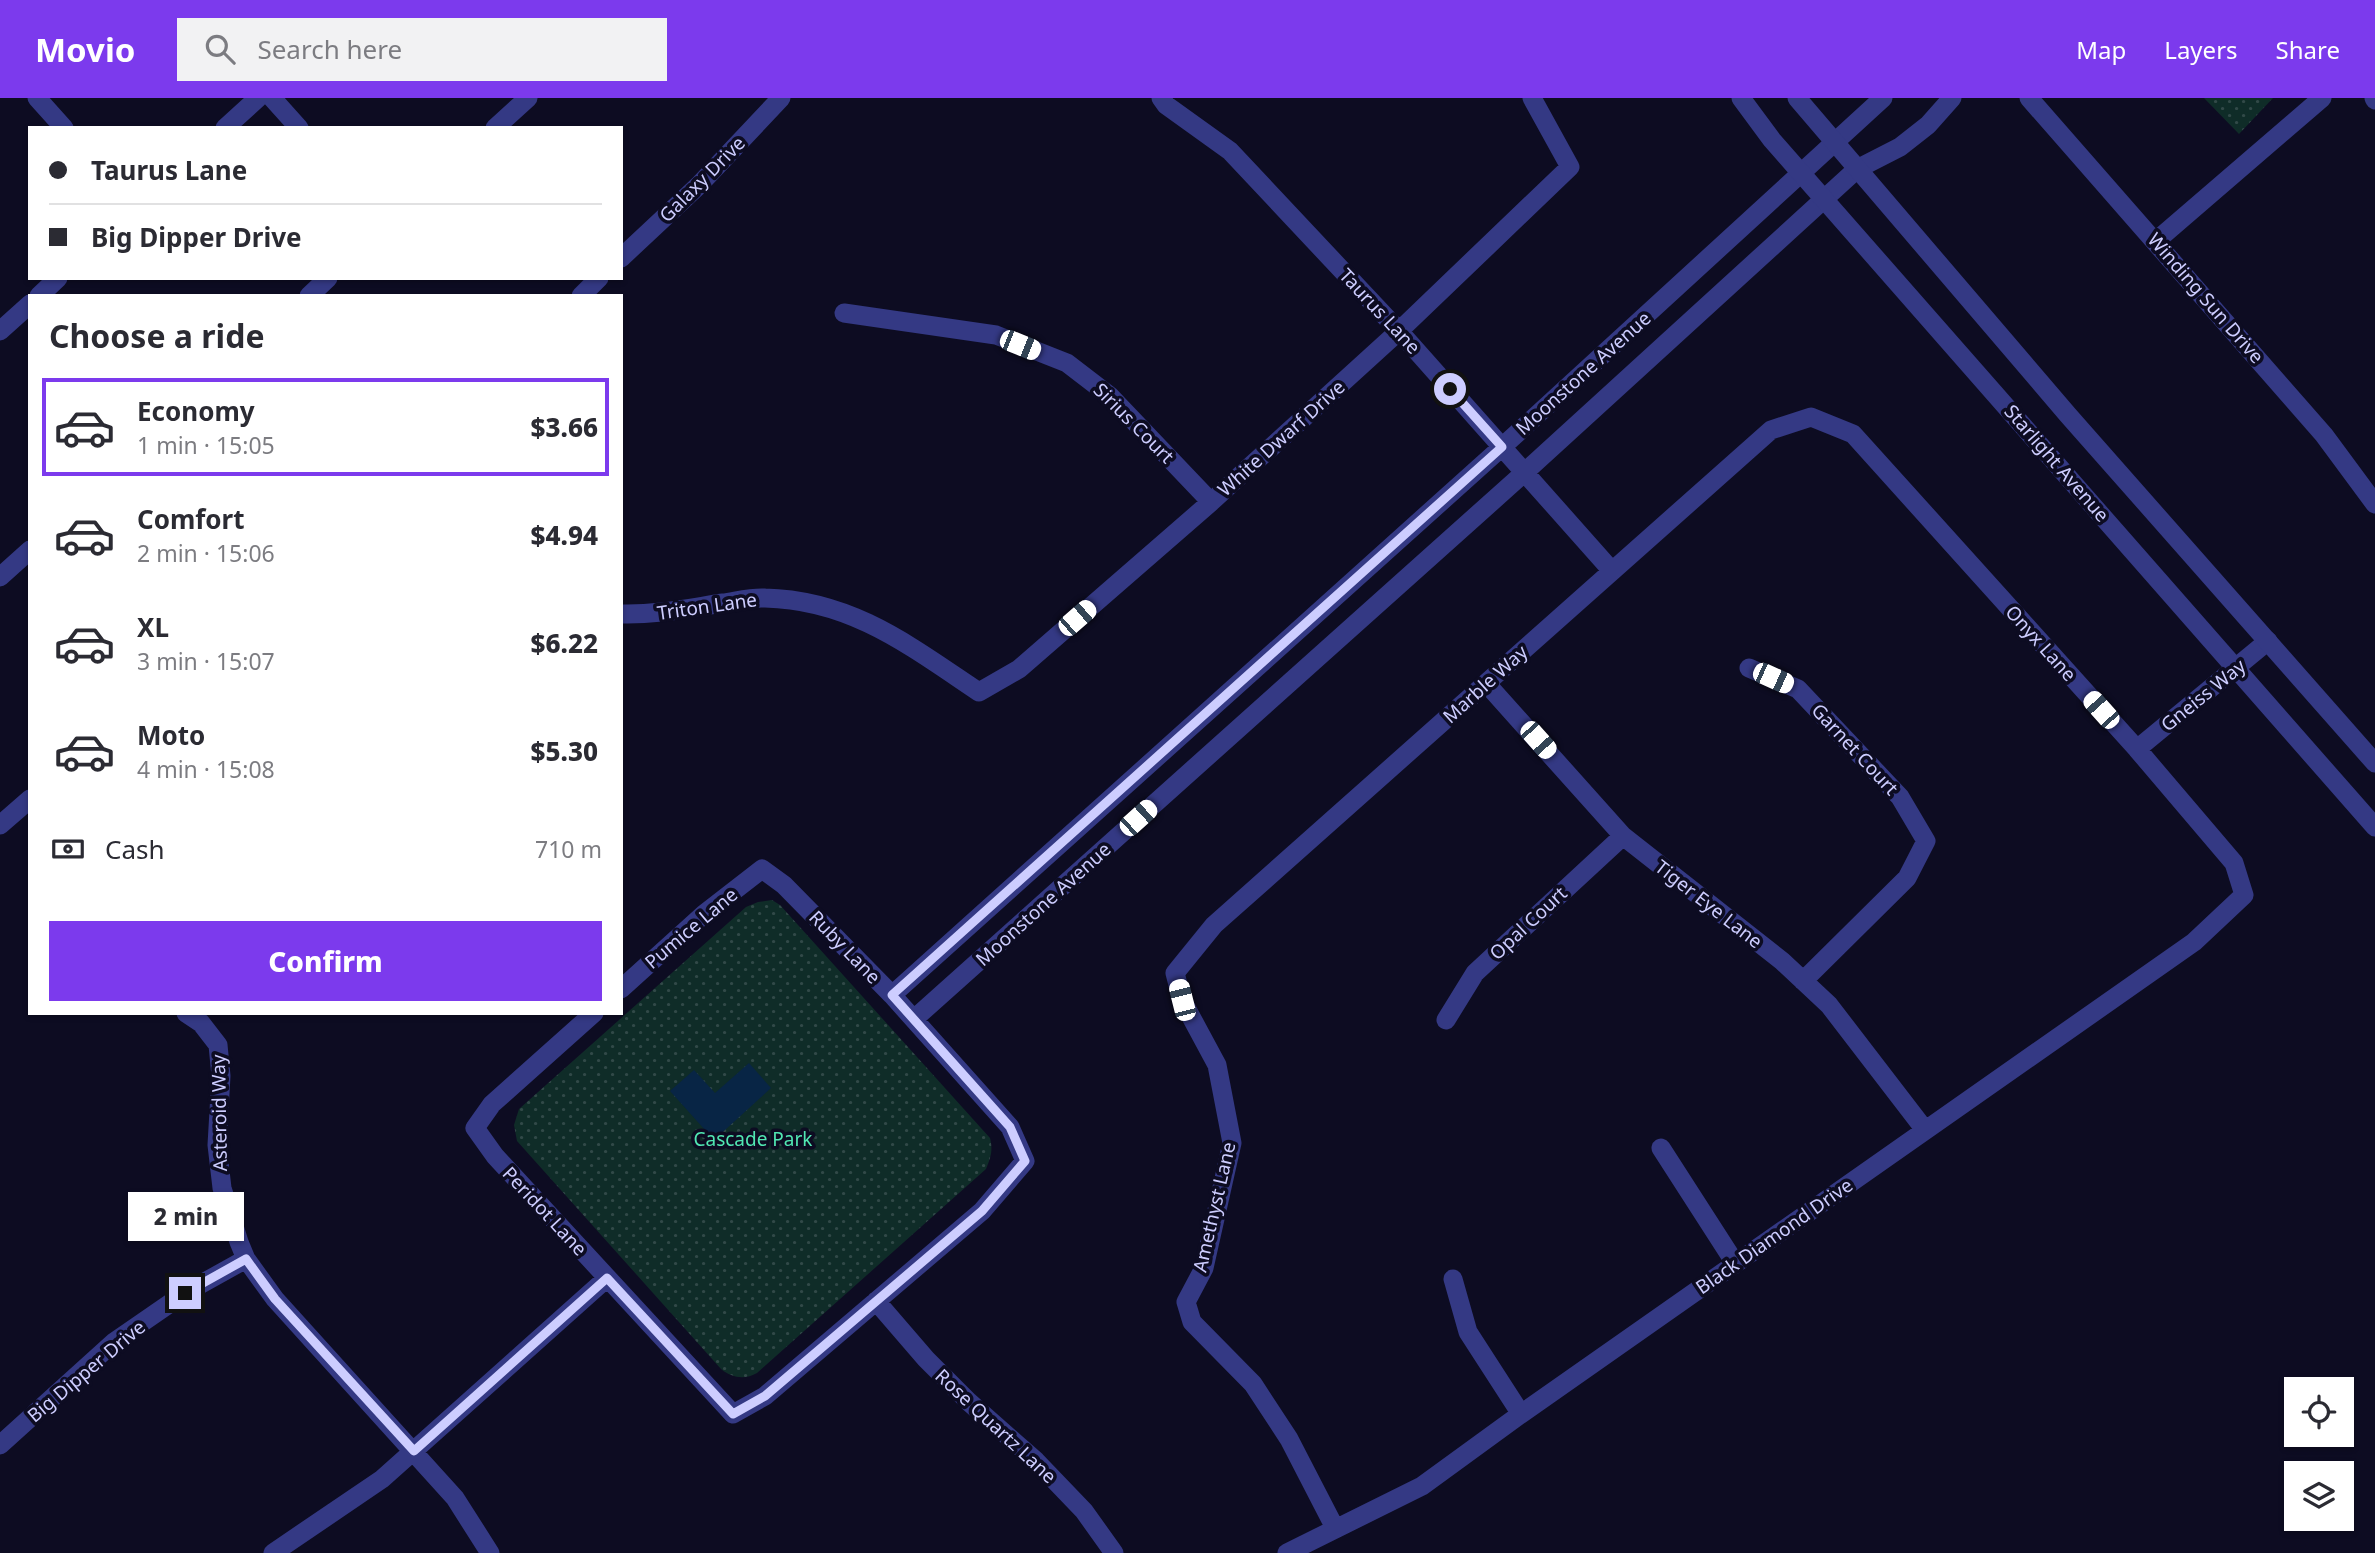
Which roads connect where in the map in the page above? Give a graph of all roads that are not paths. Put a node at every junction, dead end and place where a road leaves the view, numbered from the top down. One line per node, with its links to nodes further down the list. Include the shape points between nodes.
1 (37, 98): 14 (street)
2 (258, 98): 15 (street)
3 (272, 98): 16 (street)
4 (528, 98): 17 (street)
5 (781, 98): 23 (street, Galaxy Drive)
6 (1161, 98): 33 (street, Taurus Lane, via 1230,150)
7 (1532, 98): 33 (street, White Dwarf Drive, via 1570,167)
8 (1741, 98): 20 (street, Starlight Avenue)
9 (1797, 98): 18 (street, Starlight Avenue)
10 (1883, 98): 18 (street, Moonstone Avenue)
11 (1952, 98): 19 (street, Moonstone Avenue, via 1900,147)
12 (2029, 98): 22 (street, Winding Sun Drive)
13 (2322, 98): 22 (street)
14 (62, 126)
15 (227, 126)
16 (297, 126)
17 (497, 126)
18 (1835, 143): 19 (street, Starlight Avenue); 20 (street, Moonstone Avenue)
19 (1857, 169): 21 (street, Moonstone Avenue); 43 (street, Starlight Avenue)
20 (1802, 173): 21 (street, Starlight Avenue); 35 (street, Moonstone Avenue)
21 (1824, 198): 36 (street, Moonstone Avenue); 45 (street, Starlight Avenue)
22 (2156, 240): 38 (street, Winding Sun Drive, via 2324,435)
23 (623, 256)
24 (56, 280): 27 (street)
25 (326, 280): 28 (street)
26 (597, 280): 29 (street)
27 (41, 294)
28 (311, 294)
29 (582, 294)
30 (28, 306): 32 (street)
31 (844, 313): 37 (street, Sirius Court, via 996,335 1067,363 1111,396)
32 (0, 331)
33 (1399, 331): 35 (street, Taurus Lane); 37 (street, White Dwarf Drive)
34 (1811, 417): 40 (street, Marble Way, via 1771,430); 48 (street, Onyx Lane, via 1853,434)
35 (1502, 447): 36 (street, Taurus Lane); 59 (street, Moonstone Avenue)
36 (1524, 472): 40 (street, Taurus Lane); 62 (street, Moonstone Avenue)
37 (1211, 502): 47 (street, White Dwarf Drive, via 1019,668)
38 (2375, 504)
39 (28, 552): 41 (street)
40 (1612, 571): 46 (street, Marble Way)
41 (0, 577)
42 (623, 614): 47 (street, Triton Lane, via 651,615 764,597 810,603 862,618)
43 (2268, 641): 45 (street, Gneiss Way); 49 (street, Starlight Avenue)
44 (1749, 668): 57 (street, Garnet Court, via 1798,689 1900,797 1926,841 1907,878)
45 (2236, 669): 48 (street, Gneiss Way); 52 (street, Starlight Avenue)
46 (1486, 683): 53 (street, Tiger Eye Lane); 56 (street, Marble Way, via 1214,925)
47 (979, 692)
48 (2137, 749): 55 (street, Onyx Lane, via 2234,863)
49 (2375, 762)
50 (28, 801): 51 (street)
51 (0, 825)
52 (2375, 827)
53 (1623, 836): 57 (street, Tiger Eye Lane); 63 (street, Opal Court, via 1475,972)
54 (762, 869): 58 (street, Pumice Lane); 59 (street, Ruby Lane, via 784,885)
55 (2244, 895): 64 (street, Black Diamond Drive, via 2194,942)
56 (1175, 972): 74 (street, Amethyst Lane, via 1182,1000 1217,1065 1232,1143 1204,1268 1186,1302 1192,1322 1253,1384 1289,1439)
57 (1803, 981): 64 (street, Tiger Eye Lane, via 1829,1005)
58 (623, 987)
59 (892, 995): 62 (street, Ruby Lane)
60 (189, 1015): 66 (street, Asteroid Way, via 218,1045 217,1145 222,1188)
61 (592, 1015): 68 (street, Peridot Lane, via 492,1104 475,1128)
62 (914, 1019): 70 (street, Ruby Lane, via 1010,1127 1025,1161 982,1211)
63 (1446, 1020)
64 (1925, 1130): 67 (street, Black Diamond Drive)
65 (1661, 1148): 67 (street)
66 (246, 1259): 72 (street, Big Dipper Drive, via 185,1293 114,1342); 73 (street, Asteroid Way, via 275,1299)
67 (1735, 1263): 71 (street, Black Diamond Drive)
68 (607, 1278): 70 (street, Peridot Lane, via 733,1414 765,1396); 73 (street)
69 (1453, 1279): 71 (street, via 1468,1332)
70 (876, 1301): 77 (street, Rose Quartz Lane, via 926,1359 1084,1511)
71 (1521, 1414): 74 (street, Black Diamond Drive, via 1422,1486)
72 (0, 1445)
73 (414, 1451): 75 (street, via 382,1479); 76 (street, Asteroid Way, via 455,1498)
74 (1335, 1528): 78 (street, Black Diamond Drive)
75 (273, 1553)
76 (490, 1553)
77 (1114, 1553)
78 (1287, 1553)

